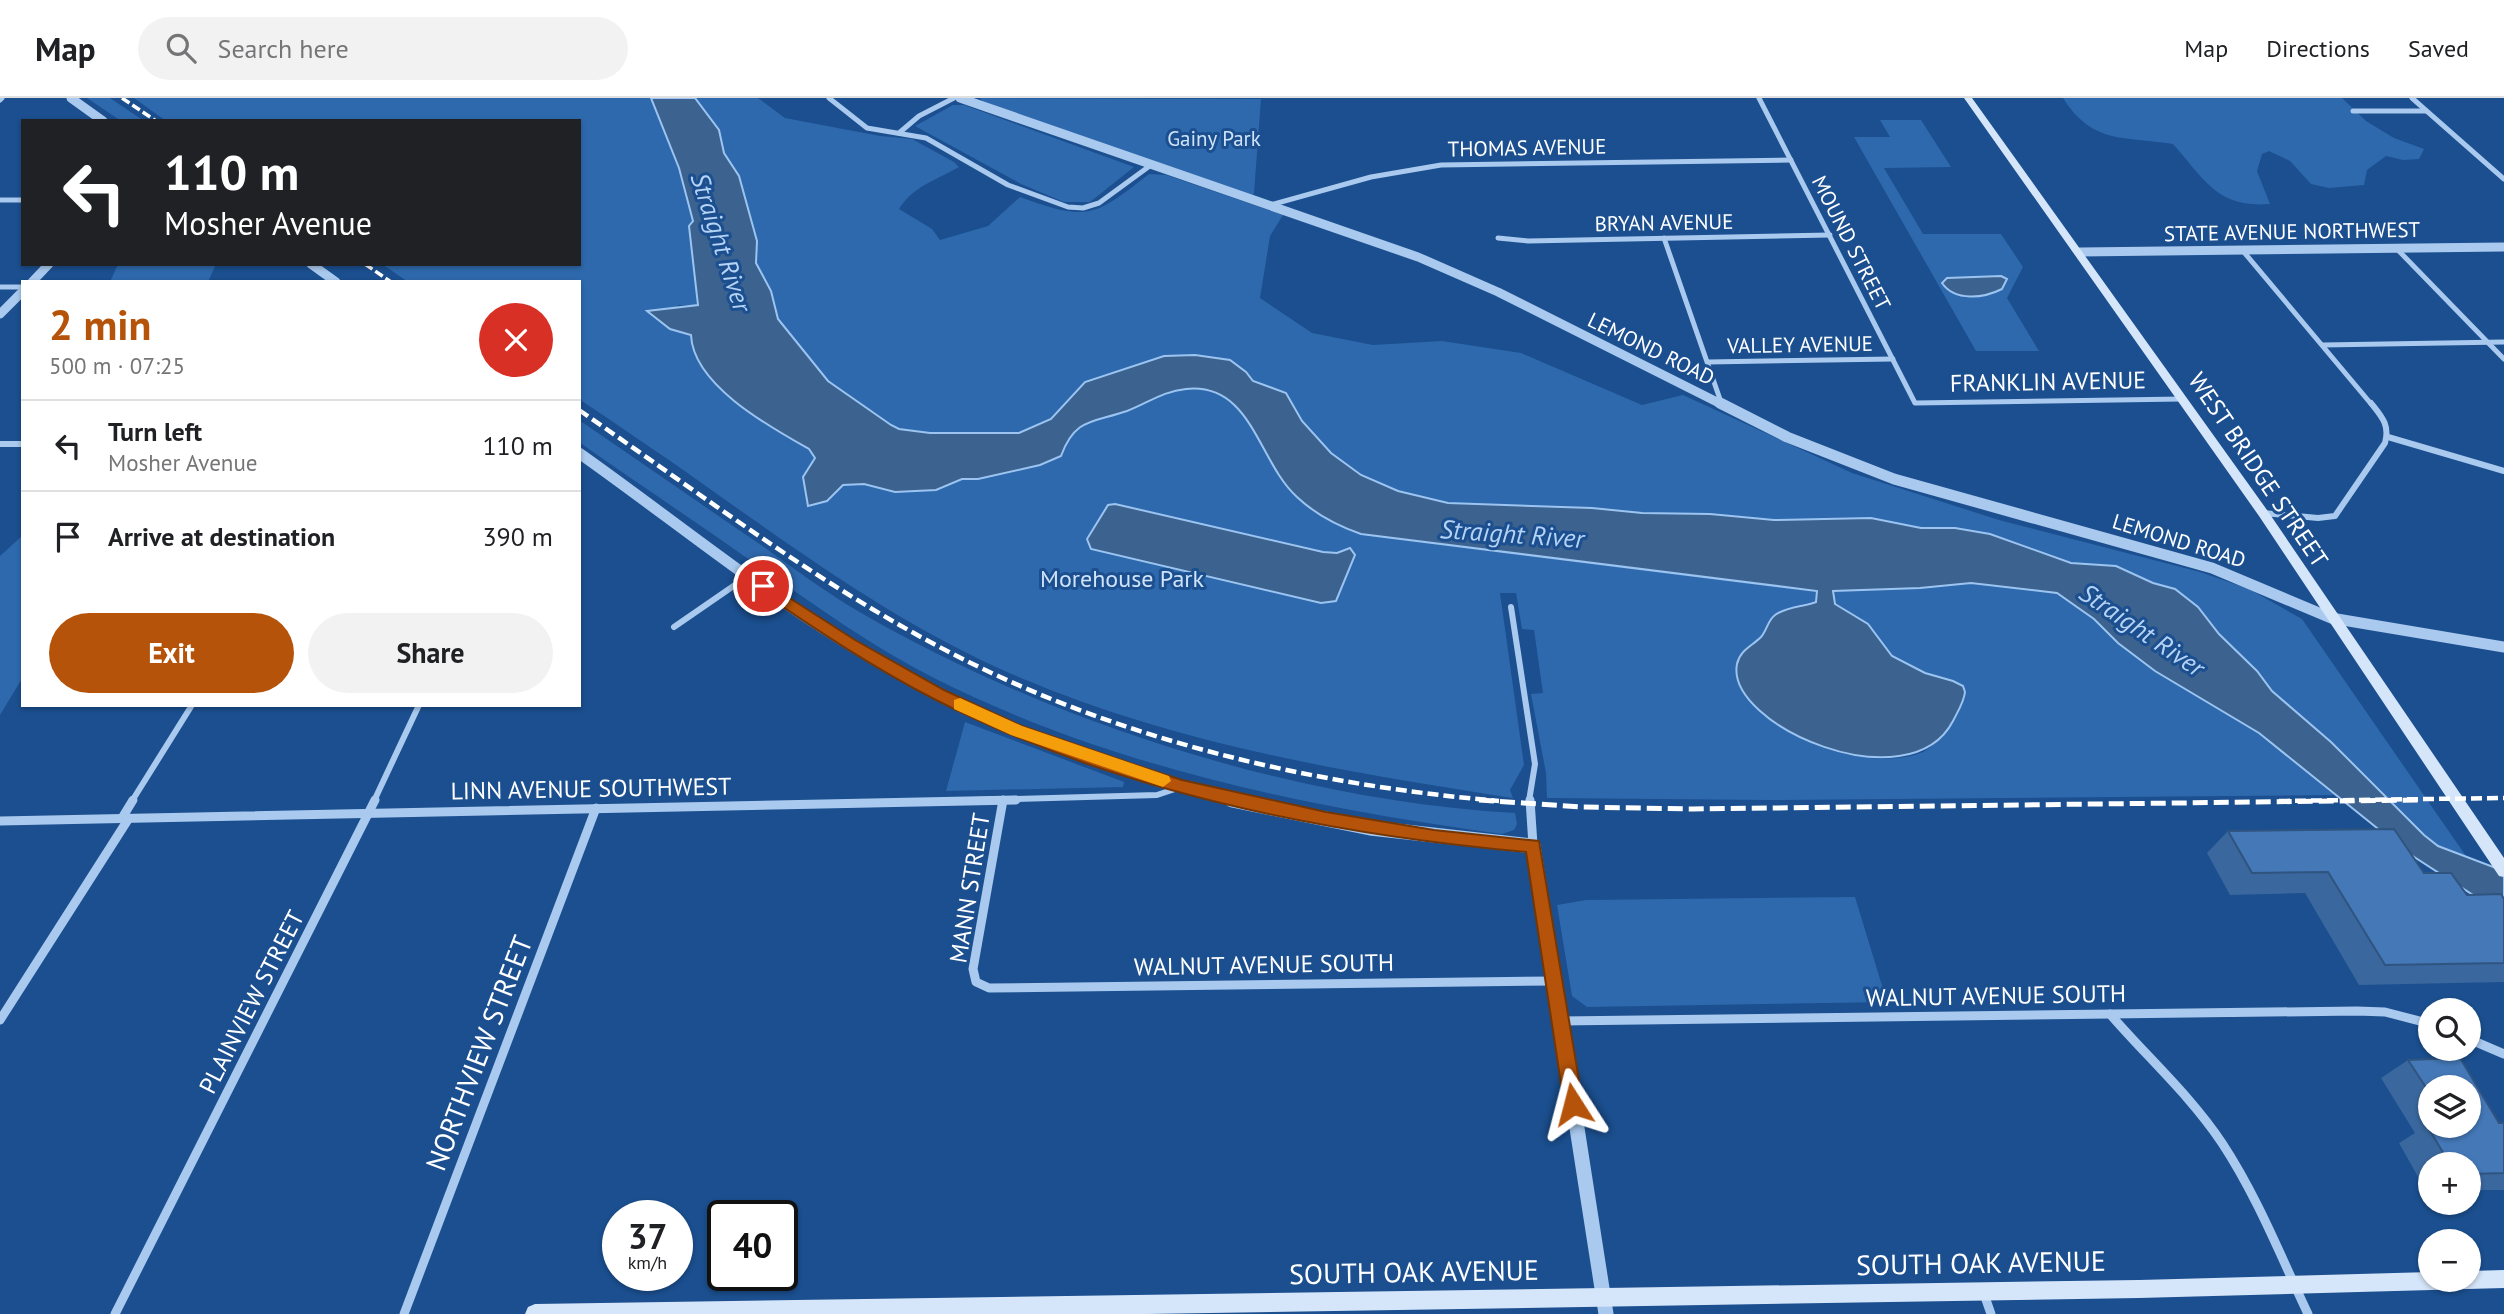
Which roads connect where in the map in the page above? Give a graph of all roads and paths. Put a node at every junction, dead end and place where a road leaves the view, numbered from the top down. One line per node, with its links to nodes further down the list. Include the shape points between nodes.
1 (71, 98): 9 (street)
2 (829, 98): 10 (street, via 867,128)
3 (957, 98): 10 (street, via 919,116); 12 (street, LEMOND ROAD)
4 (1759, 98): 11 (street, MOUND STREET)
5 (1968, 98): 23 (main road, WEST BRIDGE STREET)
6 (2412, 98): 8 (street)
7 (2353, 111): 8 (street)
8 (2427, 111): 13 (street)
9 (100, 119)
10 (899, 132): 12 (street, via 926,138 1008,185 1068,207 1099,203)
11 (1791, 160): 16 (street, THOMAS AVENUE, via 1441,165 1371,177); 17 (street, MOUND STREET)
12 (1151, 165): 16 (street, LEMOND ROAD)
13 (2504, 179)
14 (0, 200): 15 (street)
15 (21, 200)
16 (1270, 205): 40 (street, LEMOND ROAD, via 1469,279)
17 (1830, 235): 19 (street, BRYAN AVENUE); 35 (street, MOUND STREET)
18 (1498, 238): 19 (street, BRYAN AVENUE)
19 (1664, 238): 37 (street)
20 (2504, 247): 21 (street, STATE AVENUE NORTHWEST)
21 (2396, 248): 22 (street, STATE AVENUE NORTHWEST); 32 (street)
22 (2243, 251): 23 (street, STATE AVENUE NORTHWEST); 34 (street)
23 (2080, 252): 38 (main road, WEST BRIDGE STREET)
24 (47, 266): 26 (street)
25 (314, 266): 27 (street)
26 (34, 280)
27 (333, 280)
28 (0, 287): 29 (street)
29 (21, 289)
30 (21, 291): 31 (street)
31 (0, 314)
32 (2488, 342): 33 (street); 34 (street); 36 (street)
33 (2504, 342)
34 (2323, 345): 41 (street, via 2384,419)
35 (1893, 359): 37 (street, VALLEY AVENUE); 39 (street, MOUND STREET)
36 (2504, 359)
37 (1708, 362): 40 (street)
38 (2182, 399): 39 (street, FRANKLIN AVENUE); 46 (main road, WEST BRIDGE STREET)
39 (1914, 403)
40 (1722, 405): 49 (street, LEMOND ROAD, via 1787,437 1894,479 2212,568)
41 (2388, 437): 45 (street); 46 (street, via 2335,516)
42 (0, 444): 43 (street)
43 (21, 444)
44 (581, 454): 47 (street)
45 (2504, 471)
46 (2263, 513): 49 (main road, WEST BRIDGE STREET)
47 (748, 576): 50 (street); 54 (street, via 849,644 939,694 1017,730)
48 (1511, 607): 60 (street, via 1535,764 1529,804)
49 (2331, 618): 51 (street, LEMOND ROAD); 61 (main road, WEST BRIDGE STREET)
50 (674, 627)
51 (2504, 647)
52 (191, 707): 58 (street)
53 (418, 707): 57 (street, PLAINVIEW STREET)
54 (1182, 787): 55 (street, LINN AVENUE SOUTHWEST, via 1157,795); 60 (street, via 1381,829)
55 (1003, 800): 56 (street, LINN AVENUE SOUTHWEST); 63 (street, MANN STREET, via 973,969)
56 (596, 808): 57 (street, LINN AVENUE SOUTHWEST); 76 (street, NORTHVIEW STREET)
57 (369, 813): 58 (street, LINN AVENUE SOUTHWEST); 75 (street, PLAINVIEW STREET)
58 (125, 818): 59 (street, LINN AVENUE SOUTHWEST); 65 (street)
59 (0, 821)
60 (1533, 846): 62 (street)
61 (2504, 871)
62 (1554, 981): 63 (street, WALNUT AVENUE SOUTH, via 989,988); 66 (street)
63 (976, 982)
64 (2110, 1014): 66 (street, WALNUT AVENUE SOUTH); 67 (street, WALNUT AVENUE SOUTH, via 2357,1011); 71 (street, via 2221,1142)
65 (0, 1020)
66 (1561, 1021): 73 (street)
67 (2418, 1021)
68 (2481, 1044): 69 (street)
69 (2504, 1054)
70 (2504, 1279): 71 (main road, SOUTH OAK AVENUE)
71 (2295, 1286): 72 (main road, SOUTH OAK AVENUE); 79 (street)
72 (1983, 1291): 73 (main road, SOUTH OAK AVENUE); 78 (street)
73 (1604, 1306): 74 (main road, SOUTH OAK AVENUE)
74 (862, 1311): 77 (main road, SOUTH OAK AVENUE)
75 (115, 1314)
76 (404, 1314)
77 (535, 1314)
78 (1991, 1314)
79 (2308, 1314)

